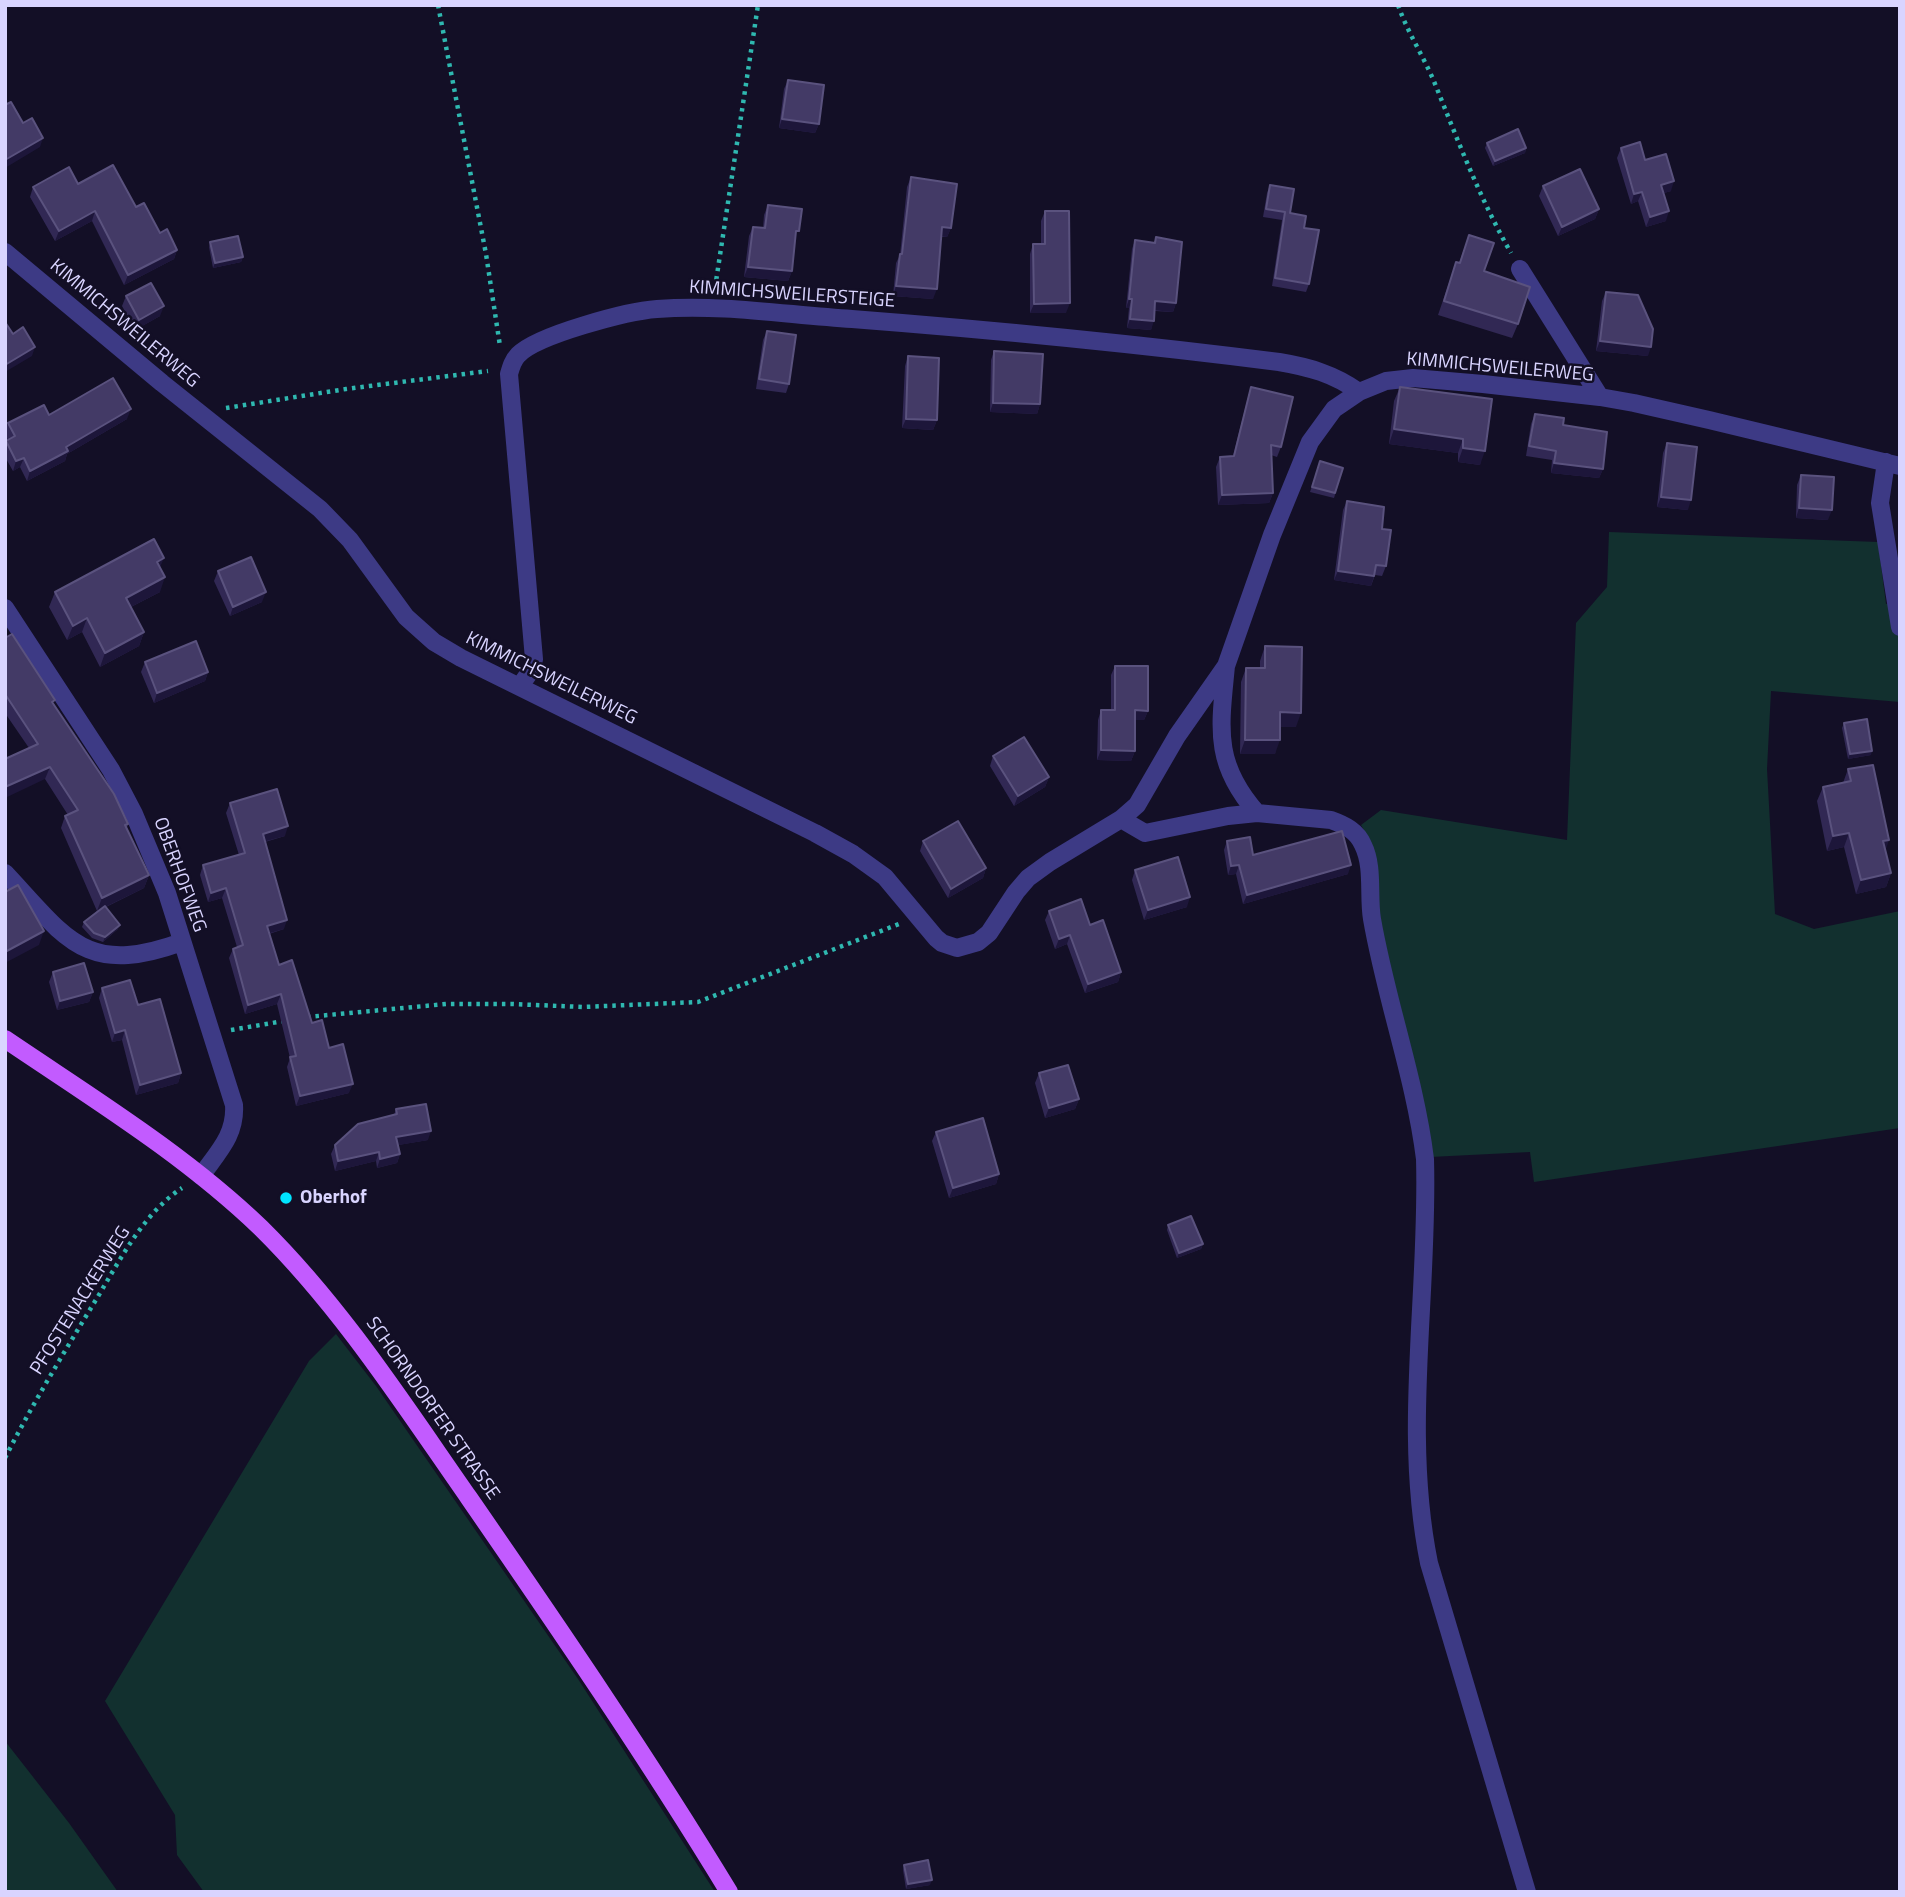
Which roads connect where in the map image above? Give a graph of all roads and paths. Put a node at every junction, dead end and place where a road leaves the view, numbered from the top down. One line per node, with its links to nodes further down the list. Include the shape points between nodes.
1 (438, 5): 7 (path, via 485,245 498,341)
2 (758, 5): 6 (path)
3 (1398, 5): 5 (path, via 1482,196)
4 (5, 252): 10 (street, KIMMICHSWEILERWEG)
5 (1520, 269): 9 (street)
6 (709, 308): 7 (street, KIMMICHSWEILERSTEIGE, via 655,309 596,322 525,349); 8 (street, KIMMICHSWEILERSTEIGE, via 937,325 1267,361 1323,372)
7 (510, 367): 10 (path, via 309,394); 15 (street, via 534,659)
8 (1359, 392): 9 (street, KIMMICHSWEILERWEG, via 1386,381 1413,378); 14 (street, KIMMICHSWEILERWEG, via 1324,421 1303,456)
9 (1600, 397): 11 (street, KIMMICHSWEILERWEG)
10 (202, 416): 15 (street, KIMMICHSWEILERWEG, via 332,521 424,635)
11 (1893, 464): 13 (street, via 1880,490 1881,516)
12 (5, 608): 20 (street, OBERHOFWEG, via 119,783 158,868)
13 (1900, 627)
14 (1226, 666): 16 (street, KIMMICHSWEILERWEG, via 1222,750 1232,779); 17 (street, KIMMICHSWEILERWEG, via 1137,804)
15 (520, 686): 19 (street, KIMMICHSWEILERWEG, via 853,854 885,877)
16 (1257, 813): 17 (street, via 1150,833); 28 (street, via 1342,823 1354,832 1366,853 1379,956 1425,1159 1416,1464 1423,1538)
17 (1121, 819): 19 (street, KIMMICHSWEILERWEG, via 1028,878 989,933 971,946 942,943)
18 (5, 873): 20 (street, via 56,928 97,954 136,955)
19 (919, 916): 21 (path, via 698,1002 583,1007 446,1004)
20 (182, 942): 23 (street, OBERHOFWEG)
21 (303, 1018)
22 (292, 1020): 23 (path)
23 (213, 1035): 25 (street, OBERHOFWEG, via 235,1118 230,1135)
24 (5, 1039): 25 (main road, SCHORNDORFER STRASSE)
25 (201, 1176): 26 (path, PFOSTENACKERWEG, via 166,1198 129,1248); 27 (main road, SCHORNDORFER STRASSE, via 282,1250 347,1325 533,1591)
26 (5, 1458)
27 (729, 1892)
28 (1527, 1892)

